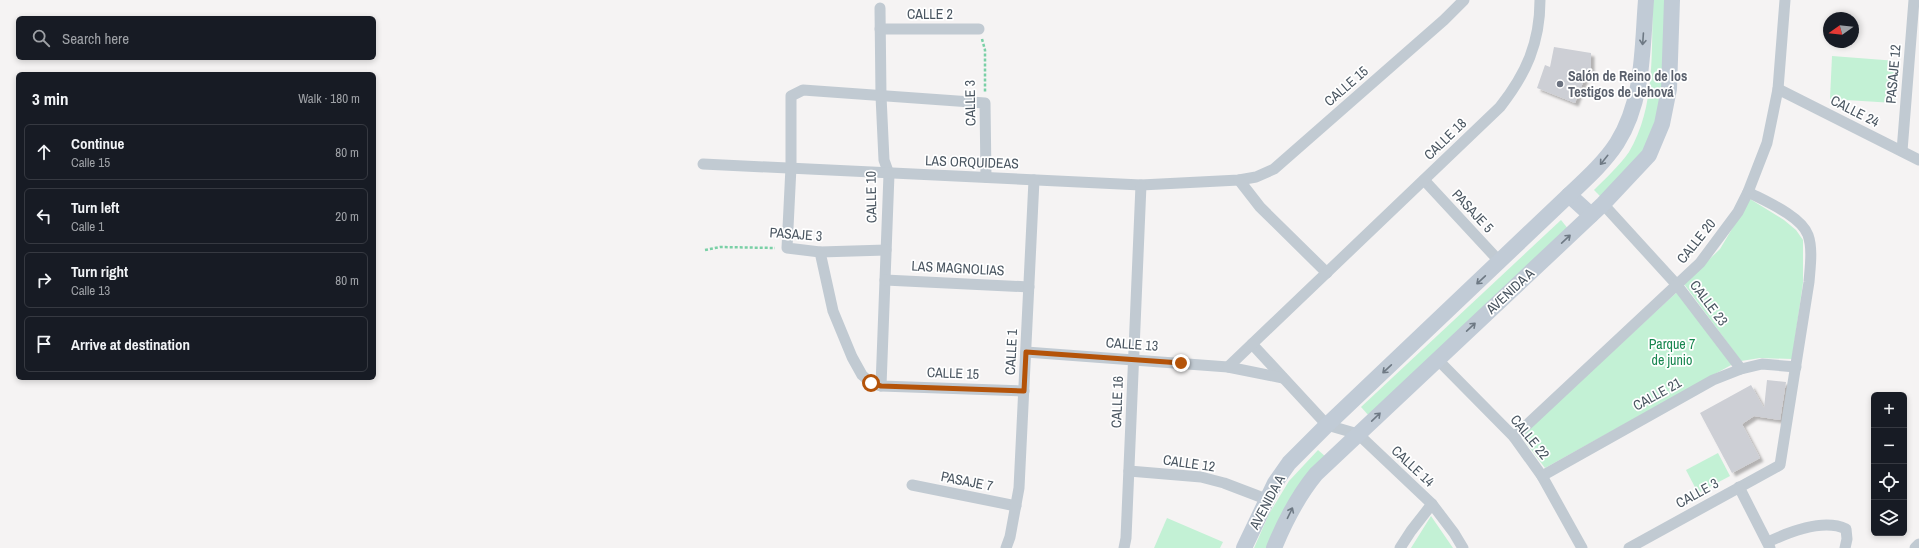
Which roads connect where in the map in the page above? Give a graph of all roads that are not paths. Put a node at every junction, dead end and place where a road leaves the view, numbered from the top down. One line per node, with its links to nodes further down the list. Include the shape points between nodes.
1 (1464, 0): 19 (street, CALLE 15, via 1274,169 1256,177)
2 (1540, 0): 20 (street, CALLE 18, via 1540,18 1535,39 1517,85 1500,107)
3 (1646, 0): 23 (main road, AVENIDA A, one-way to 23, via 1640,84 1632,113 1617,143 1601,164)
4 (1672, 0): 24 (main road, AVENIDA A, via 1669,89 1662,124 1649,155)
5 (1785, 0): 10 (street, CALLE 20)
6 (1914, 0): 12 (street, PASAJE 12)
7 (880, 8): 8 (street, CALLE 10)
8 (880, 29): 9 (street, CALLE 2); 11 (street, CALLE 10)
9 (980, 29)
10 (1778, 89): 12 (street, CALLE 24); 22 (street, CALLE 20, via 1767,143)
11 (881, 96): 15 (street, via 803,90 790,96); 16 (street, CALLE 10, via 884,160); 17 (street, CALLE 3, via 985,103)
12 (1902, 151): 13 (street, CALLE 24)
13 (1919, 160)
14 (703, 164): 15 (street, LAS ORQUIDEAS)
15 (791, 167): 16 (street, LAS ORQUIDEAS); 27 (street, PASAJE 3, via 788,248)
16 (889, 174): 17 (street, LAS ORQUIDEAS); 26 (street, CALLE 10)
17 (986, 177): 18 (street, LAS ORQUIDEAS)
18 (1034, 180): 21 (street, LAS ORQUIDEAS); 32 (street, CALLE 1)
19 (1239, 180): 21 (street, LAS ORQUIDEAS); 29 (street, via 1260,207)
20 (1424, 180): 28 (street, PASAJE 5); 29 (street, CALLE 18)
21 (1141, 185): 35 (street, CALLE 16)
22 (1748, 192): 31 (street, CALLE 20, via 1738,212 1700,264); 38 (street, via 1782,210 1799,223 1808,235 1809,282)
23 (1569, 195): 25 (main road); 28 (main road, AVENIDA A)
24 (1603, 204): 25 (main road, AVENIDA A); 31 (street, CALLE 23)
25 (1591, 215): 36 (main road, AVENIDA A, one-way to 25)
26 (886, 250): 27 (street, PASAJE 3); 30 (street, CALLE 10)
27 (820, 252): 41 (street, via 833,311 852,356 862,375 871,383)
28 (1500, 262): 43 (main road, AVENIDA A, one-way to 43)
29 (1327, 273): 33 (street, CALLE 18)
30 (885, 280): 32 (street, LAS MAGNOLIAS); 41 (street, CALLE 10)
31 (1677, 285): 39 (street, CALLE 23); 45 (street, CALLE 20)
32 (1029, 287): 34 (street, CALLE 1)
33 (1252, 344): 37 (street, CALLE 18); 40 (street)
34 (1026, 352): 35 (street, CALLE 13); 42 (street, CALLE 1)
35 (1134, 359): 37 (street, CALLE 13); 46 (street, CALLE 16)
36 (1437, 359): 44 (main road, AVENIDA A, one-way to 36); 45 (street, CALLE 22)
37 (1228, 366): 40 (street, CALLE 13)
38 (1796, 367): 39 (street, CALLE 21, via 1762,364); 49 (street, CALLE 3, via 1780,465)
39 (1741, 369): 47 (street, CALLE 21, via 1713,380)
40 (1283, 378): 43 (street)
41 (881, 386): 42 (street, CALLE 15)
42 (1024, 391): 52 (street, CALLE 1)
43 (1328, 425): 44 (street, CALLE 14); 50 (main road, AVENIDA A, via 1289,463)
44 (1358, 434): 51 (street, CALLE 14); 58 (main road, AVENIDA A, one-way to 44, via 1302,490)
45 (1514, 437): 47 (street, CALLE 22)
46 (1129, 471): 50 (street, CALLE 12, via 1201,477); 56 (street, CALLE 16)
47 (1542, 476): 61 (street, CALLE 22)
48 (912, 485): 52 (street, PASAJE 7)
49 (1739, 487): 54 (street); 62 (street, CALLE 3)
50 (1266, 499): 57 (main road, AVENIDA A)
51 (1432, 504): 59 (street); 60 (street, CALLE 14)
52 (1016, 506): 55 (street, CALLE 1)
53 (1919, 544): 64 (street)
54 (1769, 545): 63 (street, via 1813,526 1841,526 1846,529)
55 (1006, 548)
56 (1124, 548)
57 (1244, 548)
58 (1274, 548)
59 (1400, 548)
60 (1463, 548)
61 (1582, 548)
62 (1629, 548)
63 (1845, 548)
64 (1915, 548)

